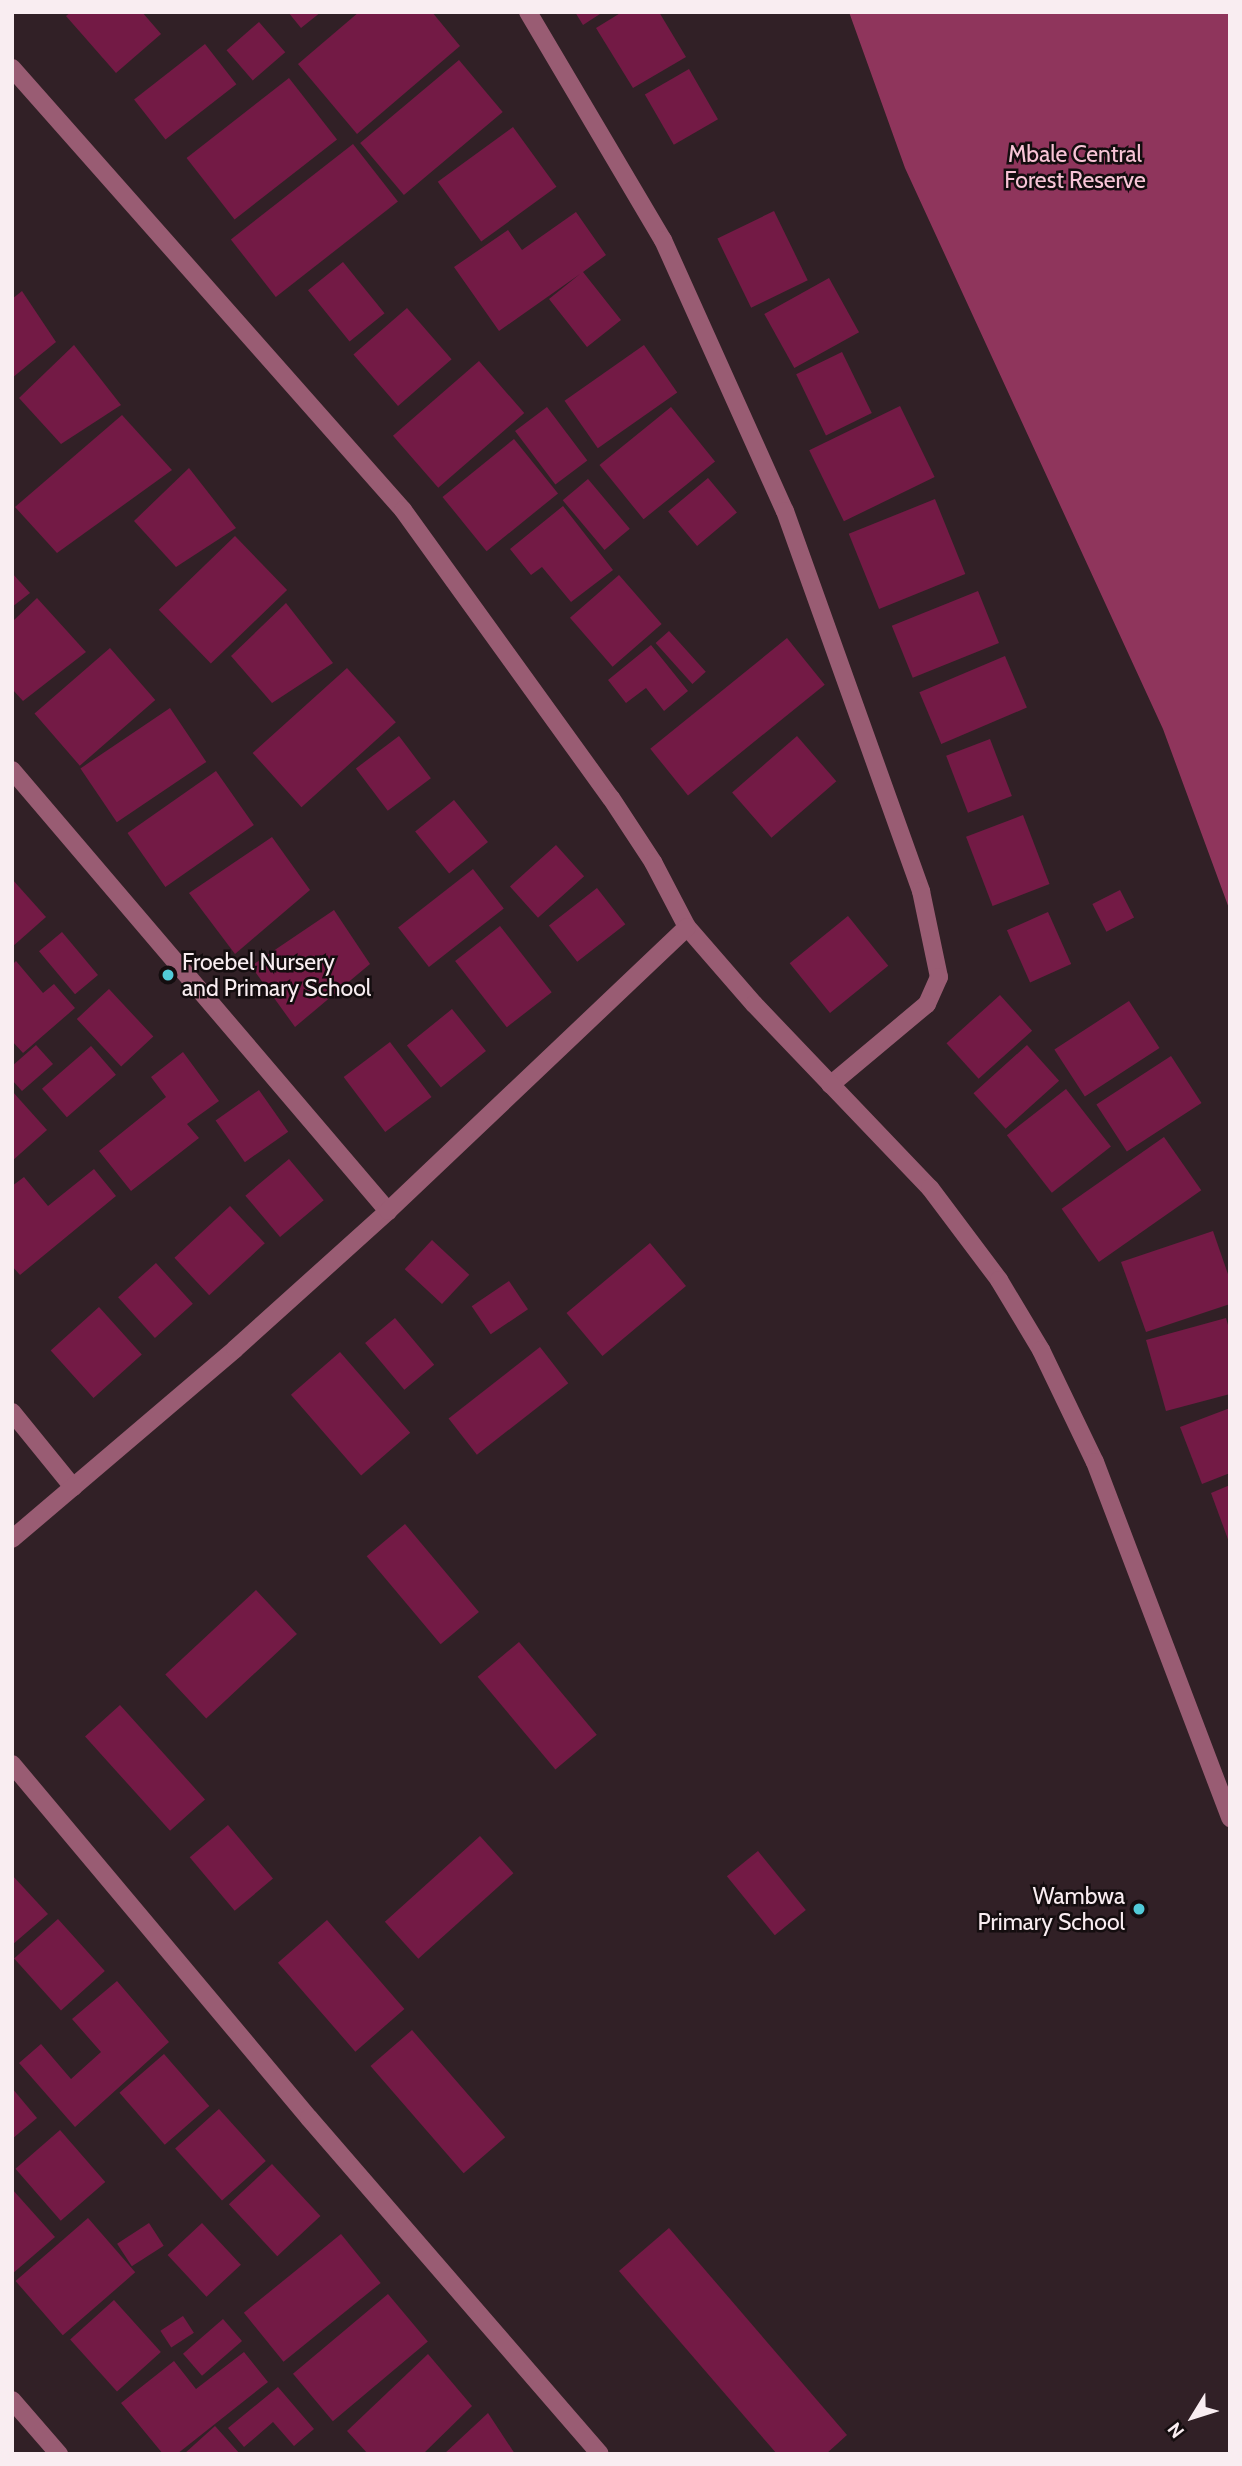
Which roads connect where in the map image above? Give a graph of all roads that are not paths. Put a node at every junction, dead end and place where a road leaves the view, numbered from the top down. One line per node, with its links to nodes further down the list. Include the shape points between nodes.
1 (527, 12): 5 (street, via 663,240 785,511 921,891 939,977 927,1004)
2 (12, 68): 4 (street, via 403,510 611,798 653,862)
3 (12, 770): 6 (street)
4 (687, 927): 5 (street); 6 (street)
5 (830, 1085): 11 (street, via 930,1188 999,1280 1041,1350 1095,1462)
6 (388, 1211): 8 (street)
7 (12, 1412): 8 (street)
8 (73, 1487): 9 (street)
9 (12, 1539)
10 (12, 1764): 14 (street, via 309,2118)
11 (1230, 1818)
12 (12, 2400): 13 (street)
13 (59, 2454)
14 (600, 2454)

